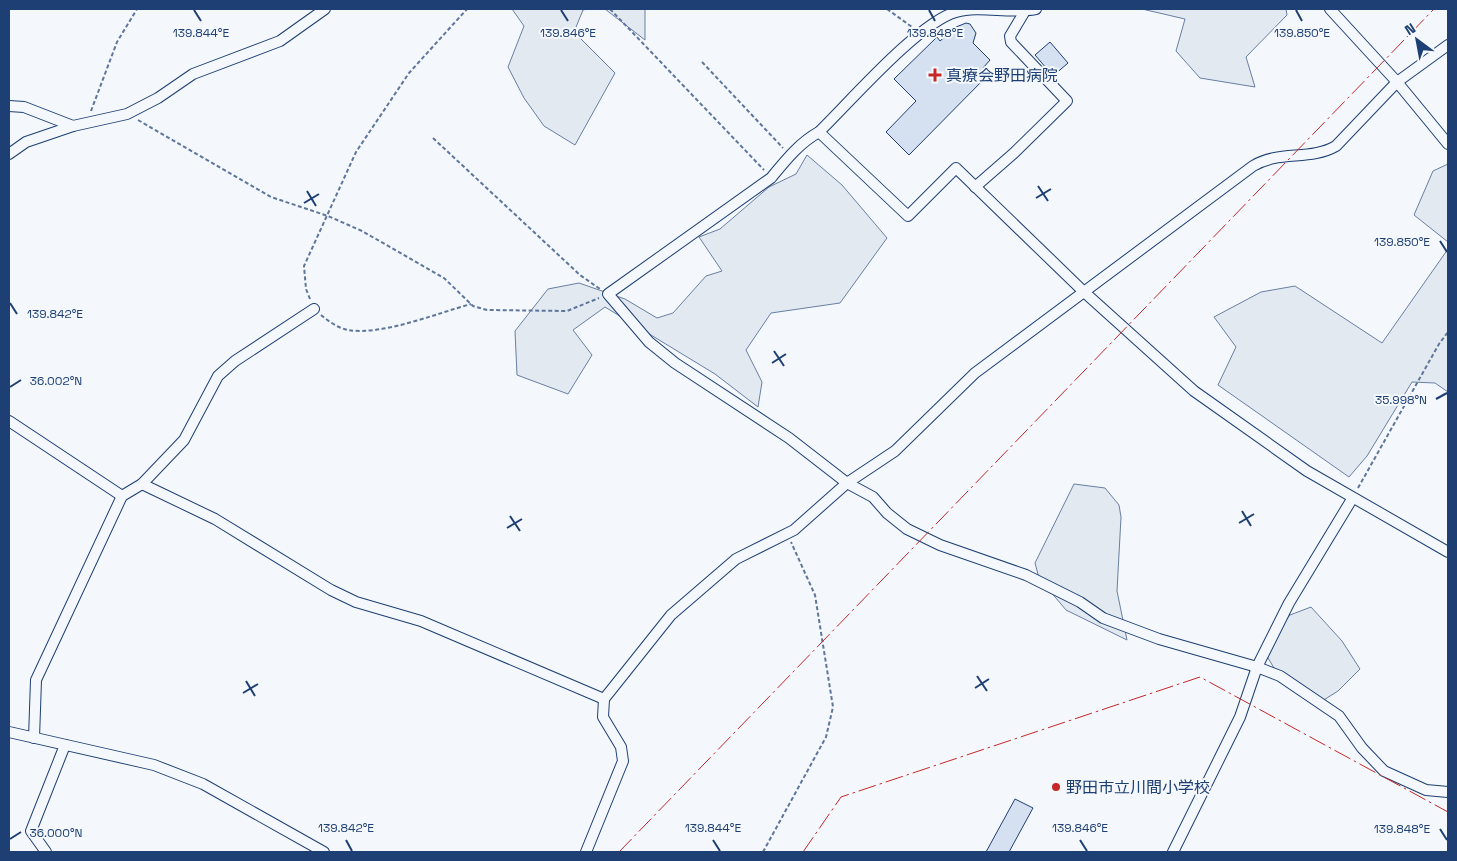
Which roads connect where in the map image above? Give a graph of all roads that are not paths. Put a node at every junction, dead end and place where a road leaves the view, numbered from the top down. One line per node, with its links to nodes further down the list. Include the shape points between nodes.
1 (326, 9): 8 (street, via 280,41 193,74 127,114)
2 (1036, 9): 4 (street)
3 (1330, 9): 6 (street)
4 (1025, 11): 9 (street, via 976,9 956,12 920,33); 12 (street, via 1010,36 1011,42 1066,101)
5 (1448, 45): 6 (street)
6 (1397, 82): 10 (street); 13 (street, via 1336,146 1325,152 1265,159)
7 (9, 106): 8 (street, via 24,108)
8 (73, 126): 11 (street, via 26,142)
9 (819, 132): 12 (street, via 908,216 956,168); 17 (street, via 790,156 771,178 608,294 649,342 675,363 789,438)
10 (1448, 144)
11 (9, 154)
12 (975, 187): 13 (street)
13 (1083, 291): 17 (street, via 975,373 895,451); 19 (street, via 1194,391)
14 (314, 309): 16 (street, via 235,361 218,376 184,440)
15 (9, 421): 18 (street)
16 (142, 484): 18 (street); 22 (street, via 215,519 356,602 420,621)
17 (847, 484): 21 (street, via 874,498 907,529 940,545 1026,575 1080,602 1103,618 1159,639); 22 (street, via 787,533 736,559 671,615)
18 (122, 496): 24 (street, via 36,680)
19 (1352, 498): 20 (street); 21 (street, via 1289,603)
20 (1448, 552)
21 (1258, 667): 26 (street, via 1280,676 1340,716 1362,748 1384,771 1426,790); 30 (street, via 1240,717)
22 (604, 699): 29 (street, via 603,717 621,747 623,761)
23 (9, 732): 24 (street)
24 (34, 738): 25 (street)
25 (66, 745): 27 (street, via 32,831); 28 (street, via 154,765 203,784)
26 (1448, 792)
27 (46, 852)
28 (324, 852)
29 (586, 852)
30 (1173, 852)

